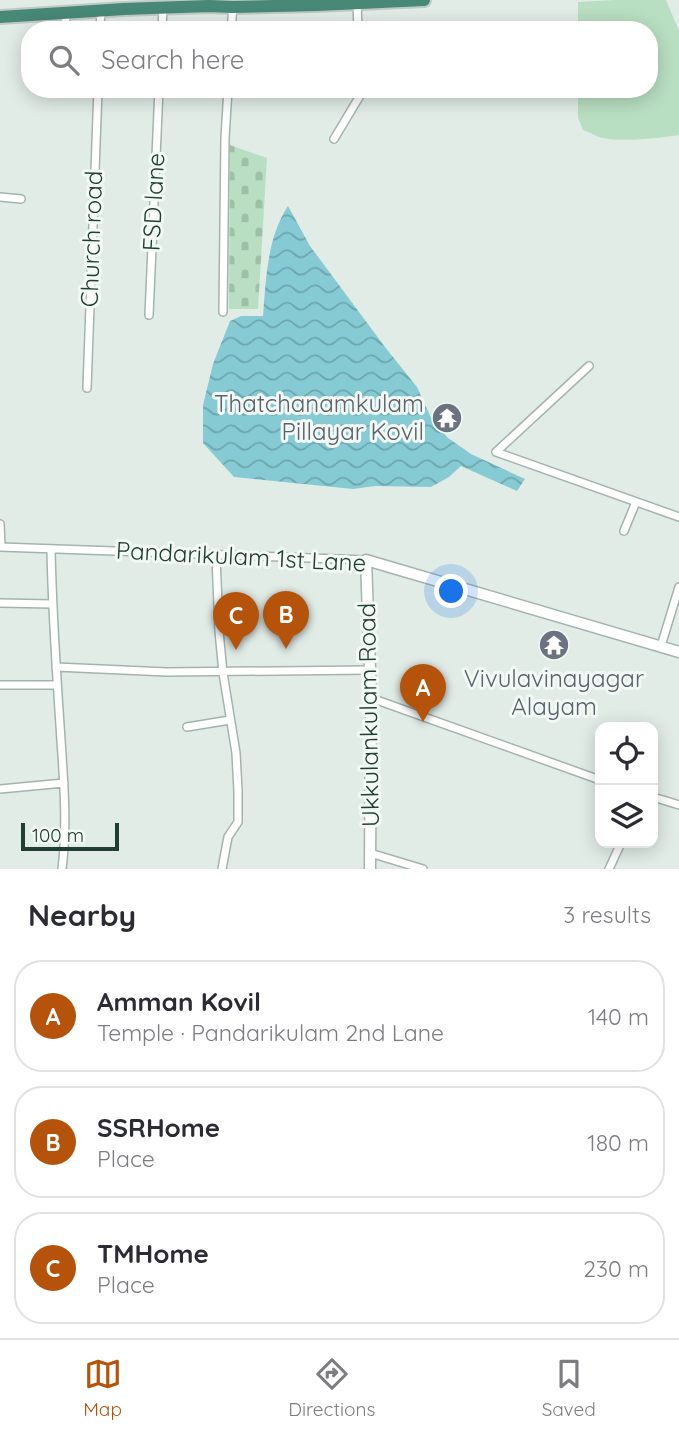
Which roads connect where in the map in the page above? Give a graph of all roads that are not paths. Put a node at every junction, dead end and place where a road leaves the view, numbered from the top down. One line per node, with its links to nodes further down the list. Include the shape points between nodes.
1 (424, 0): 2 (highway)
2 (364, 2): 4 (highway); 15 (street)
3 (209, 3): 6 (highway); 7 (highway)
4 (317, 3): 6 (highway)
5 (123, 5): 7 (highway); 8 (highway)
6 (233, 7): 14 (street)
7 (163, 8): 13 (street)
8 (101, 11): 9 (highway); 12 (street)
9 (66, 13): 10 (highway); 11 (street)
10 (0, 17)
11 (66, 21)
12 (100, 21)
13 (162, 21)
14 (232, 21)
15 (360, 21)
16 (98, 98): 26 (street, Church road)
17 (159, 98): 24 (street, FSD lane)
18 (227, 98): 23 (street)
19 (358, 98): 20 (street)
20 (334, 139)
21 (0, 197): 22 (street)
22 (21, 199)
23 (223, 312)
24 (149, 315)
25 (589, 366): 27 (street, via 496,452)
26 (87, 388)
27 (636, 502): 28 (street); 30 (street)
28 (679, 517)
29 (0, 524): 31 (street)
30 (624, 531)
31 (1, 547): 32 (street, Pandarikulam 1st Lane)
32 (51, 549): 33 (street, Pandarikulam 1st Lane); 37 (street)
33 (216, 556): 34 (street, Pandarikulam 1st Lane); 42 (street)
34 (366, 561): 38 (street, Pandarikulam 1st Lane); 41 (street, Ukkulankulam Road)
35 (679, 587): 38 (street)
36 (0, 603): 37 (street)
37 (52, 604): 40 (street)
38 (661, 646): 39 (street, Pandarikulam 1st Lane)
39 (679, 652)
40 (57, 667): 42 (street); 44 (street)
41 (369, 670): 42 (street); 45 (street, Ukkulankulam Road)
42 (223, 673): 46 (street)
43 (0, 685): 44 (street)
44 (57, 685): 49 (street)
45 (371, 698): 48 (street); 54 (street, Ukkulankulam Road)
46 (230, 720): 47 (street); 56 (street, via 238,822 228,837)
47 (187, 727)
48 (595, 778)
49 (64, 783): 50 (street); 55 (street)
50 (0, 789)
51 (658, 798): 52 (street)
52 (679, 805)
53 (619, 848): 59 (street)
54 (370, 853): 57 (street, Ukkulankulam Road); 58 (street)
55 (62, 869)
56 (222, 869)
57 (370, 869)
58 (423, 869)
59 (609, 869)

